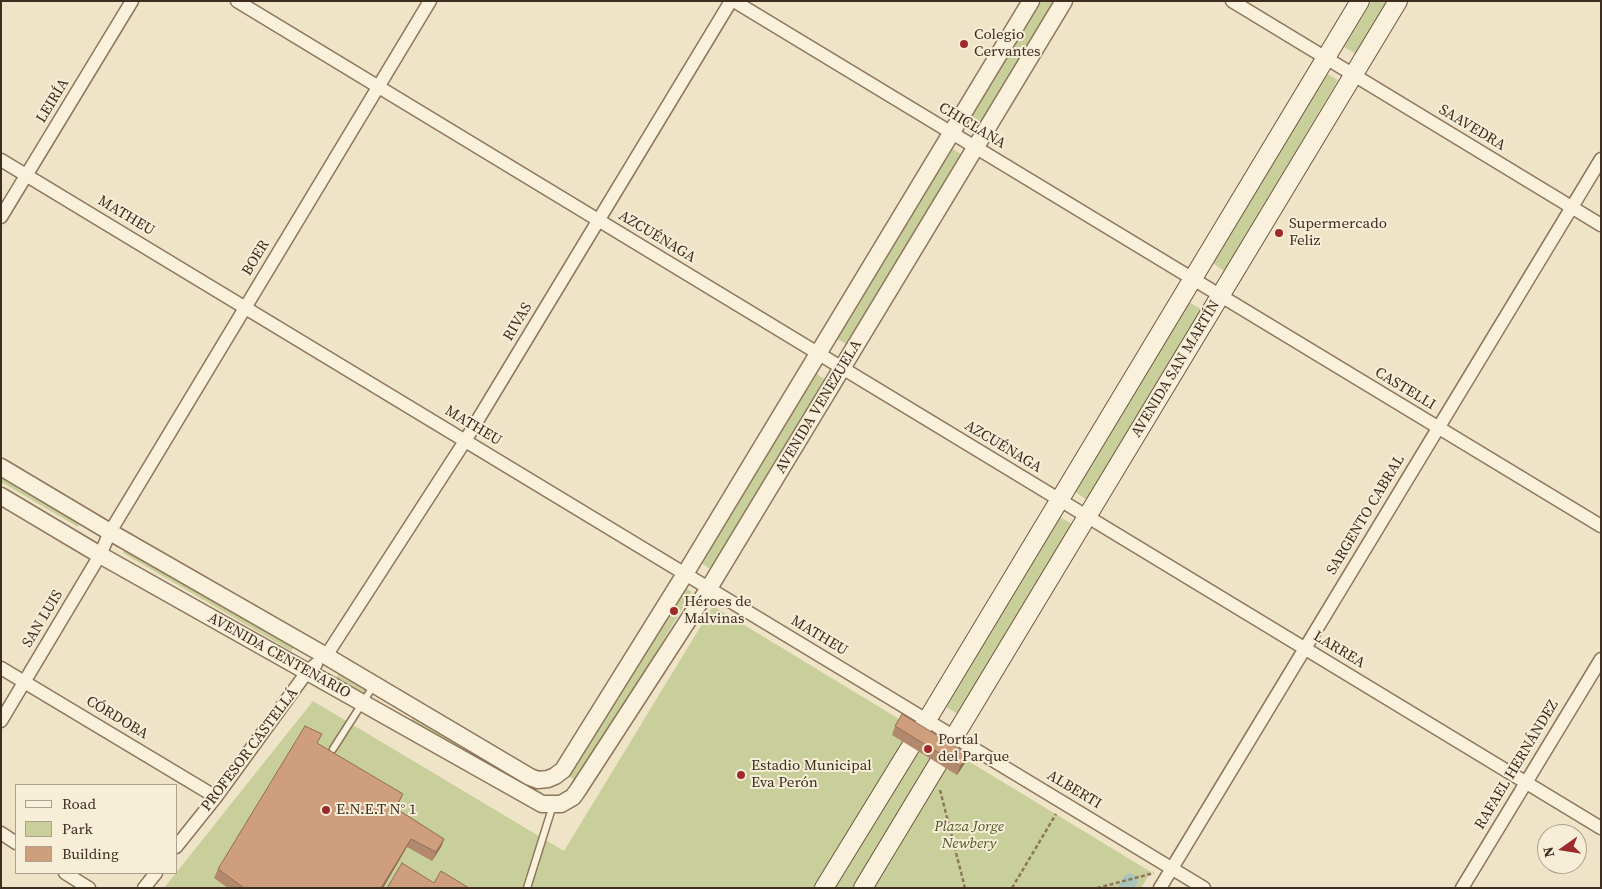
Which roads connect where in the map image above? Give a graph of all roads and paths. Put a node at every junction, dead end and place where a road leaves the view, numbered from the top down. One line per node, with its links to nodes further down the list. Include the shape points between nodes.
1 (132, 1): 17 (street, LEIRÍA)
2 (237, 1): 12 (street, AZCUÉNAGA)
3 (430, 1): 12 (street, BOER)
4 (732, 1): 13 (street, CHICLANA); 20 (street, RIVAS)
5 (1031, 1): 13 (street, AVENIDA VENEZUELA)
6 (1064, 1): 14 (street, AVENIDA VENEZUELA)
7 (1232, 1): 10 (street, SAAVEDRA)
8 (1360, 1): 10 (main road)
9 (1398, 1): 11 (main road, AVENIDA SAN MARTÍN)
10 (1326, 58): 11 (street, SAAVEDRA); 22 (main road)
11 (1354, 75): 18 (street, SAAVEDRA); 23 (main road, AVENIDA SAN MARTÍN)
12 (378, 87): 20 (street, AZCUÉNAGA); 24 (street, BOER)
13 (952, 133): 14 (street, CHICLANA); 25 (street, AVENIDA VENEZUELA)
14 (976, 148): 22 (street, CHICLANA); 26 (street, AVENIDA VENEZUELA)
15 (1601, 159): 18 (street, SARGENTO CABRAL)
16 (1, 160): 17 (street, MATHEU)
17 (27, 175): 19 (street, LEIRÍA); 24 (street, MATHEU)
18 (1572, 207): 21 (street, SAAVEDRA); 27 (street, SARGENTO CABRAL)
19 (1, 217)
20 (598, 220): 25 (street, AZCUÉNAGA); 28 (street, RIVAS)
21 (1601, 225)
22 (1193, 279): 23 (street, CASTELLI); 31 (main road)
23 (1220, 296): 27 (street, CASTELLI); 32 (main road, AVENIDA SAN MARTÍN)
24 (245, 307): 28 (street, MATHEU); 34 (street, BOER)
25 (818, 354): 26 (street, AZCUÉNAGA); 36 (street, AVENIDA VENEZUELA)
26 (842, 368): 31 (street, AZCUÉNAGA); 37 (street, AVENIDA VENEZUELA)
27 (1438, 428): 33 (street, CASTELLI); 38 (street, SARGENTO CABRAL)
28 (465, 441): 36 (street, MATHEU); 40 (street, RIVAS)
29 (1, 467): 34 (street, AVENIDA CENTENARIO)
30 (1, 496): 35 (street, AVENIDA CENTENARIO)
31 (1060, 500): 32 (street, LARREA); 45 (main road)
32 (1087, 517): 38 (street, LARREA); 47 (main road, AVENIDA SAN MARTÍN)
33 (1601, 526)
34 (110, 532): 35 (street, SAN LUIS); 40 (street, AVENIDA CENTENARIO)
35 (100, 555): 40 (street, AVENIDA CENTENARIO); 42 (street, SAN LUIS)
36 (685, 574): 37 (street, MATHEU); 50 (street, AVENIDA VENEZUELA, via 563,770)
37 (709, 588): 45 (street, MATHEU); 54 (street, AVENIDA VENEZUELA, via 578,790)
38 (1304, 649): 51 (street, LARREA); 59 (street, SARGENTO CABRAL)
39 (1601, 659): 51 (street, RAFAEL HERNÁNDEZ)
40 (317, 664): 43 (street, AVENIDA CENTENARIO); 44 (street, AVENIDA CENTENARIO); 52 (street, PROFESOR CASTELLÁ)
41 (1, 668): 42 (street, CÓRDOBA)
42 (24, 682): 46 (street, SAN LUIS); 52 (street, CÓRDOBA)
43 (374, 684): 44 (lane); 50 (street, AVENIDA CENTENARIO, via 530,777)
44 (363, 703): 48 (lane); 54 (street, AVENIDA CENTENARIO, via 542,804)
45 (927, 720): 47 (street, ALBERTI); 65 (main road)
46 (1, 721)
47 (954, 737): 49 (main road, AVENIDA SAN MARTÍN); 53 (street, ALBERTI)
48 (333, 749)
49 (935, 769): 66 (main road, AVENIDA SAN MARTÍN); 67 (path)
50 (548, 779): 54 (street)
51 (1526, 783): 55 (street, LARREA); 72 (street, RAFAEL HERNÁNDEZ)
52 (216, 797): 58 (street, PROFESOR CASTELLÁ)
53 (1063, 802): 59 (street, ALBERTI); 68 (path)
54 (557, 804): 64 (lane)
55 (1601, 828)
56 (1, 833): 57 (street)
57 (15, 842)
58 (178, 844)
59 (1172, 868): 69 (path); 70 (street, SARGENTO CABRAL); 71 (street, ALBERTI)
60 (67, 874): 62 (street)
61 (155, 874): 63 (street)
62 (90, 888)
63 (144, 888)
64 (527, 888)
65 (824, 888)
66 (863, 888)
67 (965, 888)
68 (1012, 888)
69 (1097, 888)
70 (1160, 888)
71 (1204, 888)
72 (1462, 888)

